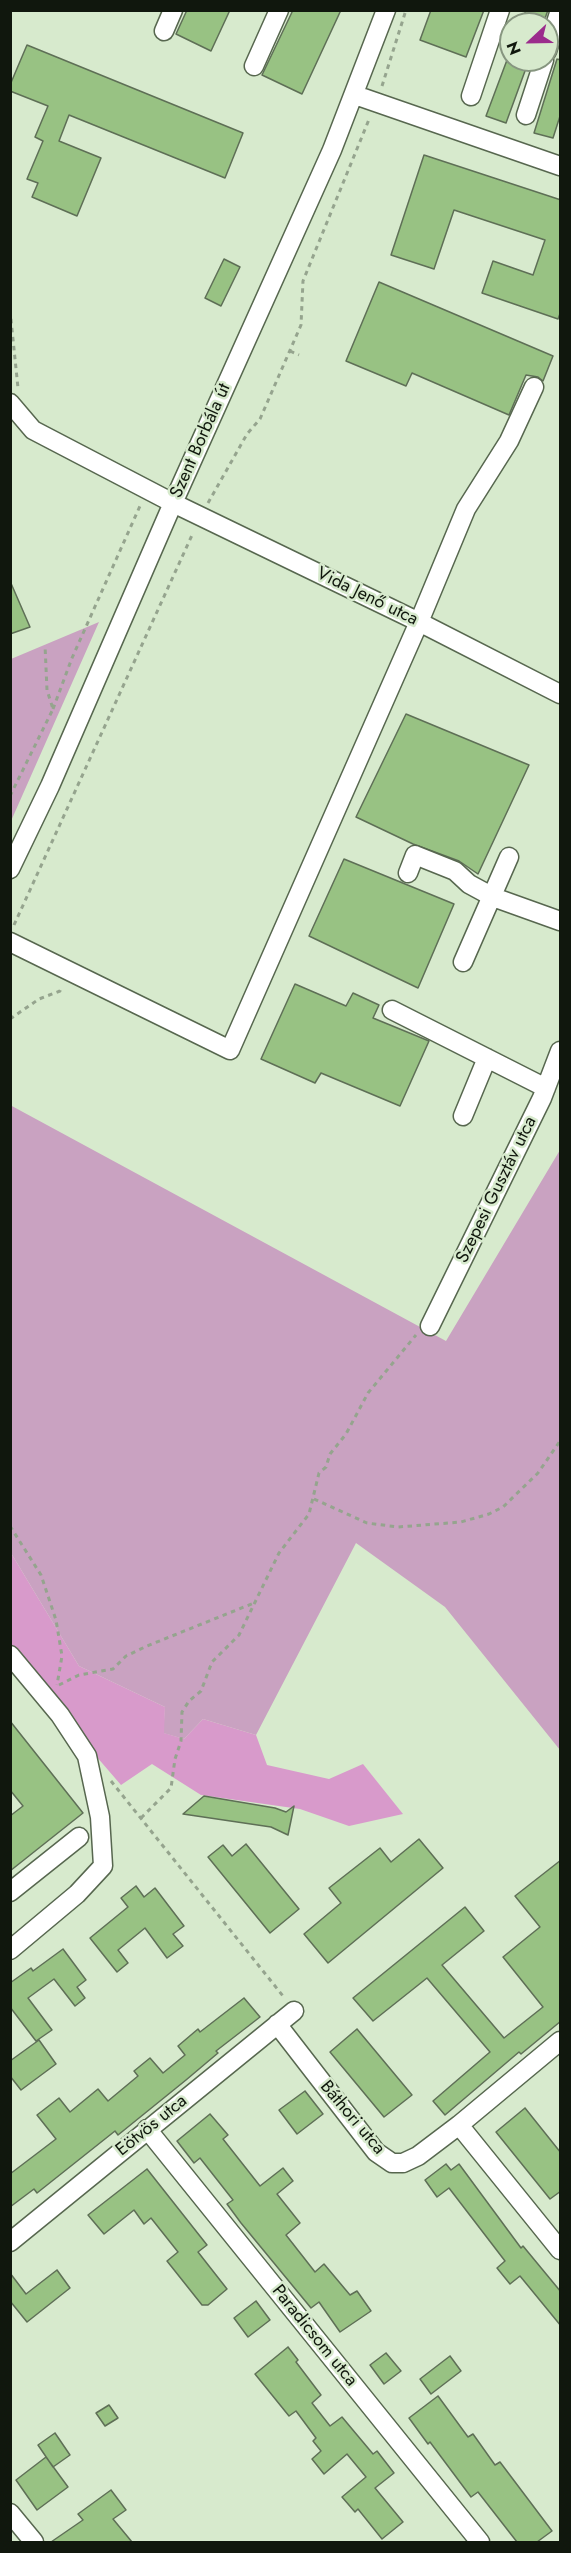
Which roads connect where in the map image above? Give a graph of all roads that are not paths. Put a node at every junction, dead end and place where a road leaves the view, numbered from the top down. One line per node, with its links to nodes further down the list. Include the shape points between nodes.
1 (173, 10): 5 (street)
2 (279, 10): 6 (street)
3 (386, 10): 8 (street, Szent Borbála út)
4 (500, 10): 9 (street)
5 (164, 31)
6 (254, 66)
7 (540, 72): 10 (street)
8 (355, 95): 11 (street); 14 (street, Szent Borbála út)
9 (471, 96)
10 (526, 115)
11 (561, 166)
12 (534, 387): 15 (street, via 509,441 466,508)
13 (15, 410): 14 (street, Vida Jenő utca, via 33,430)
14 (173, 503): 15 (street, Vida Jenő utca); 18 (street, Szent Borbála út)
15 (419, 622): 16 (street, Vida Jenő utca); 22 (street, via 230,1050)
16 (561, 694)
17 (510, 857): 20 (street)
18 (10, 869)
19 (408, 873): 20 (street, via 415,855 455,871 468,884)
20 (494, 897): 21 (street); 23 (street)
21 (561, 921)
22 (10, 942)
23 (463, 962)
24 (392, 1010): 26 (street)
25 (561, 1051): 27 (street, Szepesi Gusztáv utca)
26 (487, 1058): 27 (street); 28 (street)
27 (546, 1088): 29 (street, Szepesi Gusztáv utca)
28 (463, 1116)
29 (430, 1326)
30 (10, 1655): 33 (street, via 51,1692 87,1756 100,1817 103,1866 77,1894)
31 (79, 1836): 32 (street)
32 (10, 1892)
33 (10, 1950)
34 (294, 2011): 35 (street, Eötvös utca)
35 (278, 2024): 37 (street, Báthori utca, via 376,2152 392,2163 418,2156); 38 (street, Eötvös utca)
36 (561, 2041): 37 (street, Báthori utca)
37 (459, 2126): 40 (street)
38 (147, 2129): 39 (street, Eötvös utca); 43 (street, Paradicsom utca)
39 (10, 2242)
40 (561, 2250)
41 (10, 2513): 42 (street)
42 (34, 2542)
43 (480, 2542)

